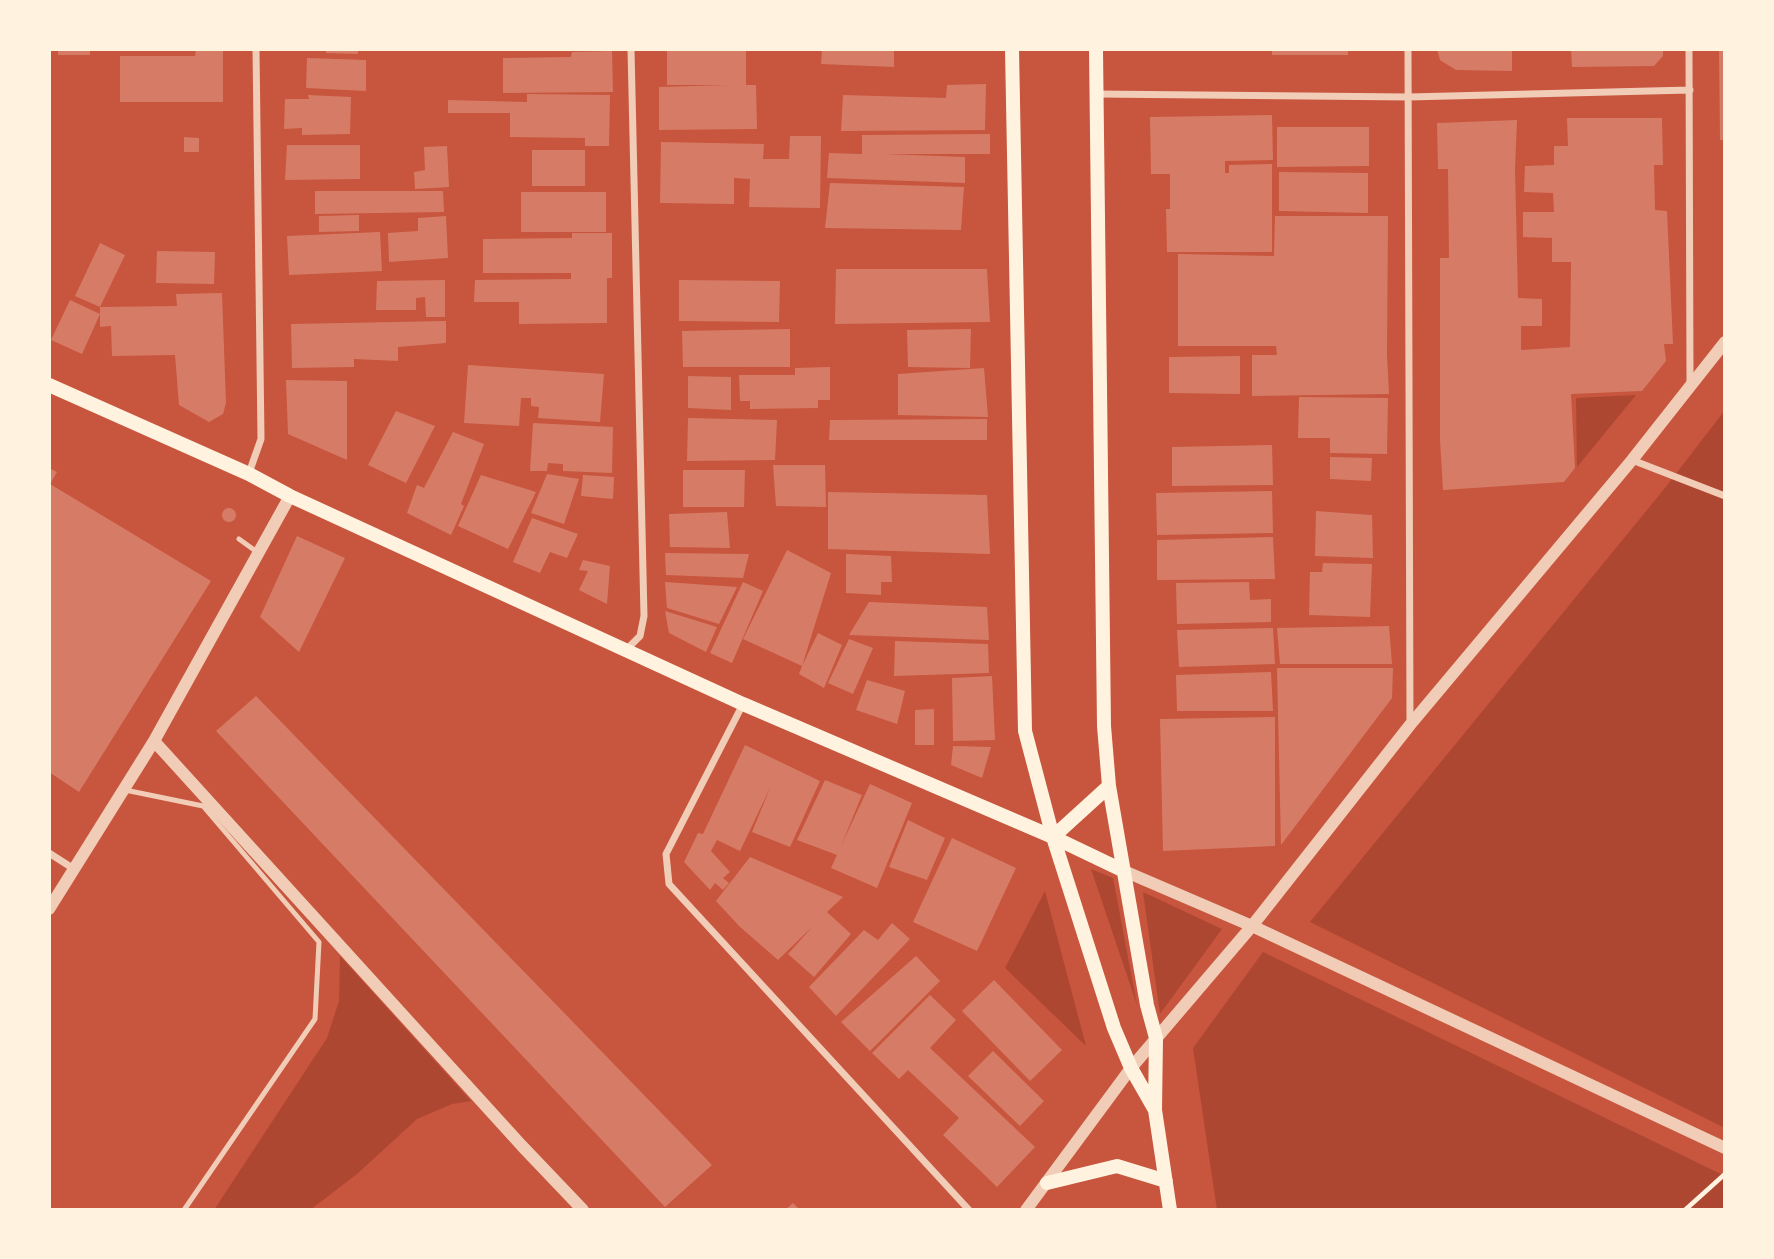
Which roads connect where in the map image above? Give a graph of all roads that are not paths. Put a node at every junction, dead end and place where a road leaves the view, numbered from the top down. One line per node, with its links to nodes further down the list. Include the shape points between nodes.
1 (256, 49): 14 (street, via 261,439)
2 (631, 49): 19 (street, via 645,616 640,636)
3 (1012, 49): 25 (main road, via 1025,731)
4 (1096, 49): 8 (main road)
5 (1409, 49): 9 (street)
6 (1689, 49): 7 (street)
7 (1690, 90): 9 (street); 12 (street)
8 (1097, 94): 9 (street); 23 (main road, via 1104,726)
9 (1409, 97): 21 (street)
10 (1725, 342): 12 (street)
11 (49, 385): 14 (main road)
12 (1690, 385): 13 (street)
13 (1632, 460): 16 (street); 21 (street)
14 (249, 474): 15 (main road)
15 (290, 496): 18 (street); 19 (main road)
16 (1725, 496)
17 (239, 538): 18 (lane)
18 (259, 553): 22 (street)
19 (627, 649): 20 (main road)
20 (743, 704): 25 (main road); 39 (street, via 666,854 669,884)
21 (1410, 725): 30 (street)
22 (154, 741): 24 (street); 38 (street)
23 (1109, 786): 25 (main road); 28 (main road)
24 (123, 790): 27 (street); 37 (lane, via 203,806 319,942 315,1019)
25 (1053, 837): 28 (main road); 32 (main road)
26 (49, 853): 27 (street)
27 (74, 869): 29 (street)
28 (1124, 872): 30 (street); 31 (main road)
29 (49, 909)
30 (1252, 926): 31 (street); 34 (street)
31 (1156, 1038): 32 (street); 33 (main road)
32 (1131, 1068): 33 (main road); 36 (street)
33 (1155, 1110): 35 (main road)
34 (1725, 1148)
35 (1166, 1181): 36 (main road, via 1117,1167); 41 (main road)
36 (1047, 1183): 40 (street)
37 (184, 1210)
38 (583, 1210)
39 (969, 1210)
40 (1026, 1210)
41 (1170, 1210)

